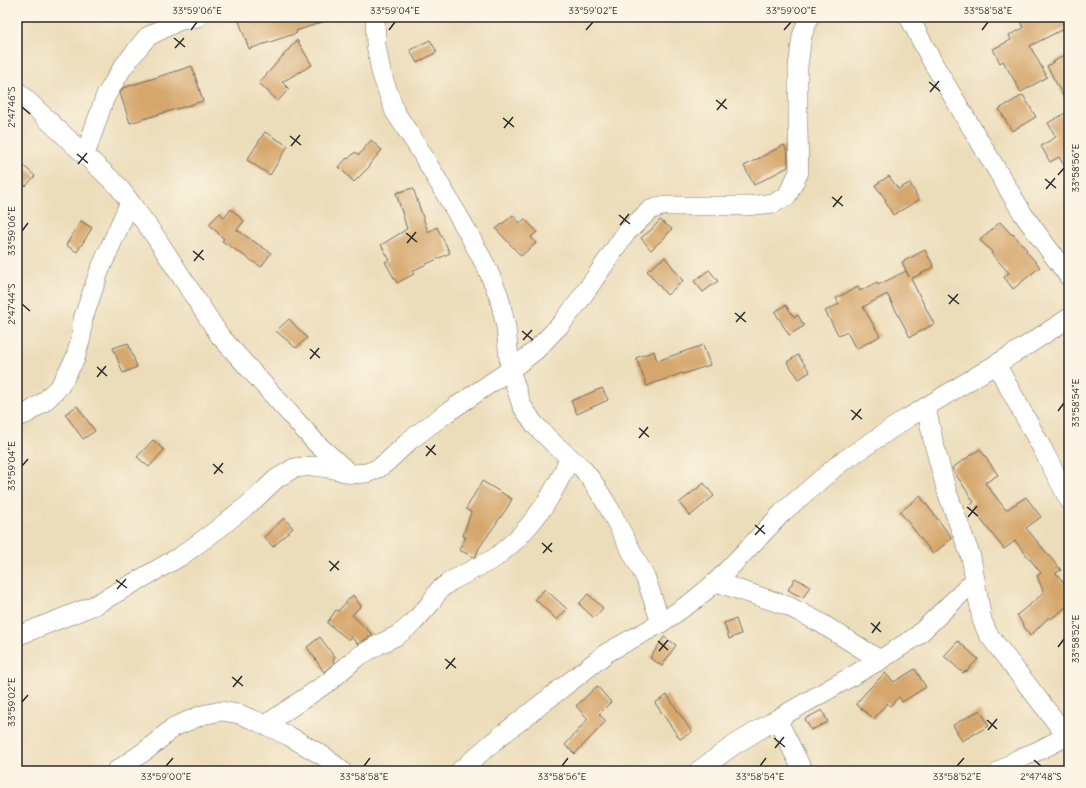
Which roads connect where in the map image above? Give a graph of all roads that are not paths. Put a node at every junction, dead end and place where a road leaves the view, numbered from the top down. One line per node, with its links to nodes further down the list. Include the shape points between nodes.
1 (198, 17): 6 (street, via 178,21 147,37 123,67 105,97)
2 (375, 17): 11 (street, via 376,45 381,72 395,112 466,229 499,296 506,326)
3 (809, 17): 11 (street, via 802,36 798,67 799,172 787,196 774,203 747,206 662,206 650,210 626,233 562,324)
4 (909, 17): 8 (street, via 933,63 1023,214)
5 (17, 91): 6 (street)
6 (85, 155): 7 (street, via 118,186)
7 (130, 202): 13 (street, via 99,272 83,319 75,359 60,386 45,401); 15 (street, via 220,336 317,444)
8 (1069, 277)
9 (1069, 318): 10 (street)
10 (996, 364): 12 (street); 16 (street)
11 (510, 370): 14 (street, via 522,406 535,425); 15 (street, via 410,440 379,468 367,473)
12 (926, 407): 17 (street, via 947,492 971,557); 18 (street, via 840,463 816,482 782,512)
13 (17, 417)
14 (569, 457): 19 (street, via 593,482 609,508 646,579); 23 (street, via 547,502 517,539 495,558 439,590 413,623 398,635 356,658 330,681)
15 (351, 474): 20 (street, via 314,466 294,468 276,479 254,500 181,556 95,605)
16 (1069, 500)
17 (975, 580): 21 (street, via 917,636); 24 (street, via 982,620 988,634)
18 (716, 582): 19 (street); 21 (street, via 788,606)
19 (661, 623): 27 (street, via 608,652)
20 (17, 636)
21 (880, 660): 22 (street)
22 (777, 719): 28 (street); 29 (street)
23 (265, 725): 25 (street, via 238,714 221,711 202,715 174,727); 26 (street, via 325,757)
24 (1068, 738): 30 (street, via 1018,759)
25 (116, 771)
26 (342, 771)
27 (460, 771)
28 (698, 771)
29 (803, 771)
30 (1000, 771)

